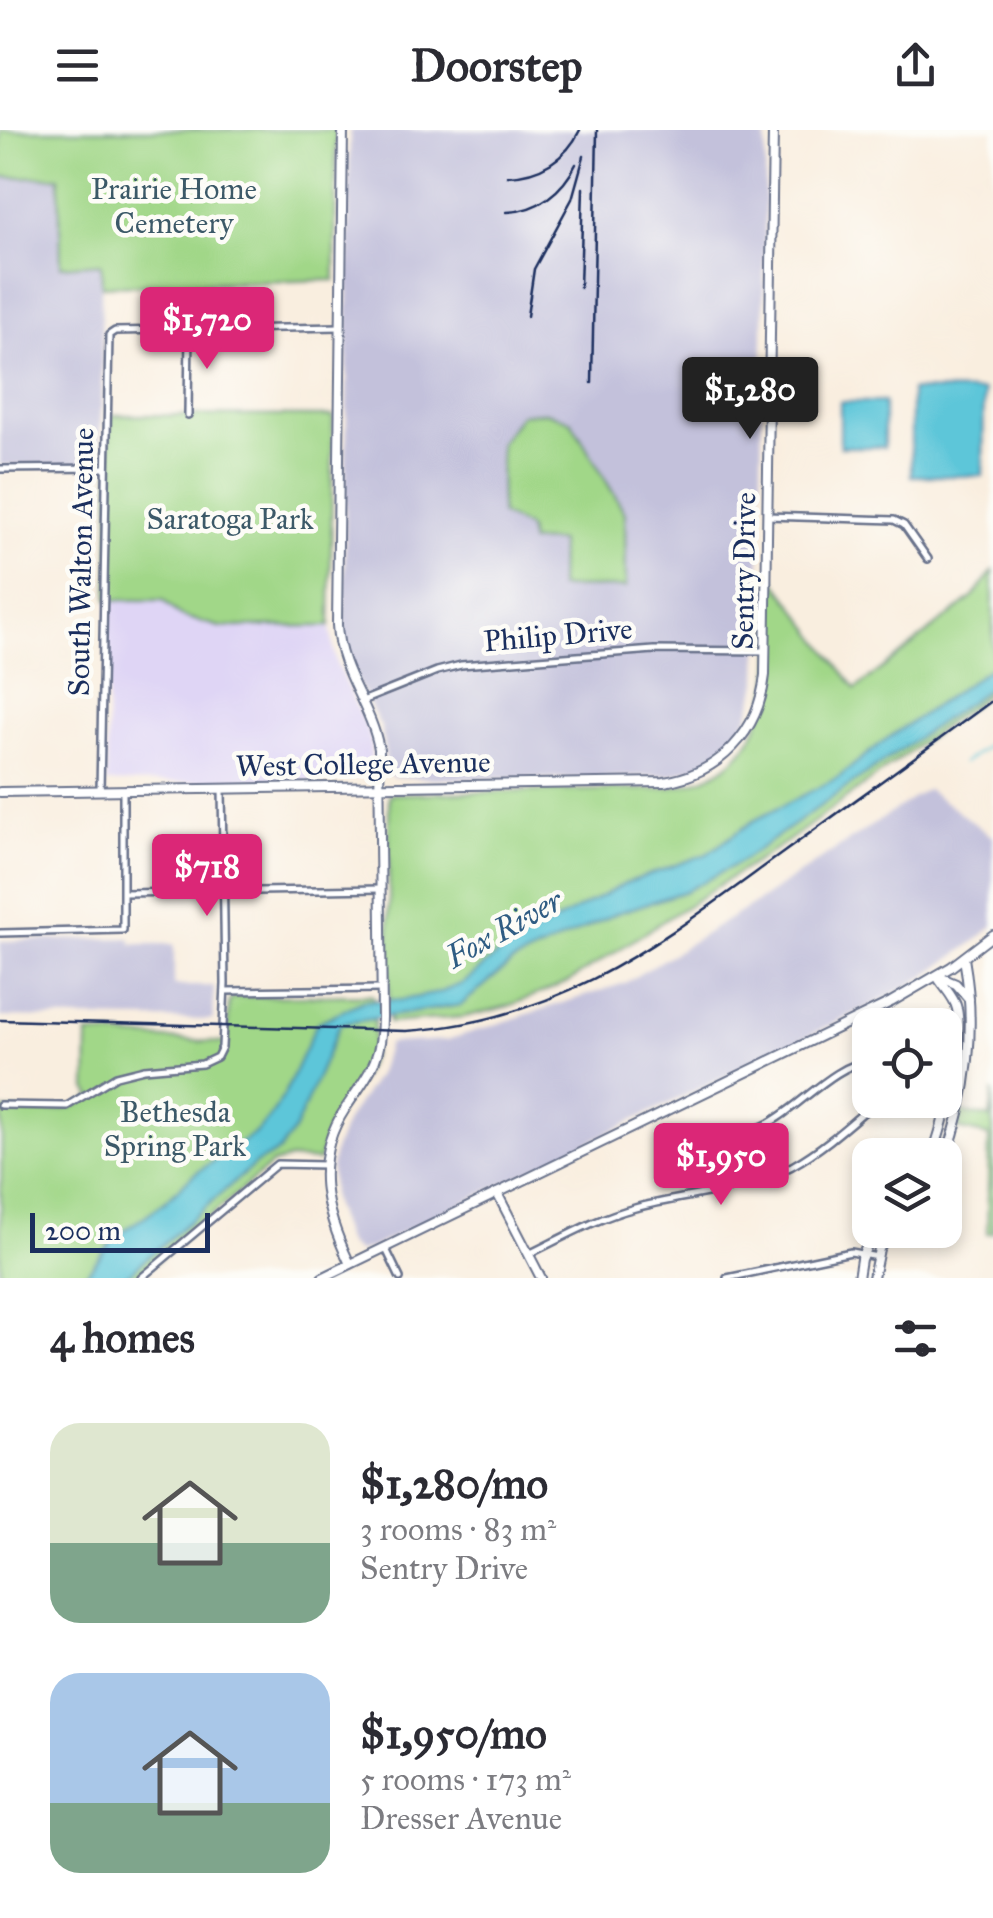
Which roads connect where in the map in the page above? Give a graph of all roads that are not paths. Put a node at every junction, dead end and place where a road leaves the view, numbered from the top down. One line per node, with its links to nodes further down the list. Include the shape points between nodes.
1 (343, 130): 3 (street)
2 (773, 130): 8 (street, Sentry Drive)
3 (341, 327): 4 (street); 11 (street, via 337,635)
4 (189, 329): 5 (street); 6 (street, South Walton Avenue, via 108,335)
5 (188, 415)
6 (105, 468): 7 (street); 15 (street, South Walton Avenue)
7 (0, 469)
8 (767, 516): 9 (street, via 894,520); 10 (street, Sentry Drive)
9 (928, 559)
10 (765, 651): 11 (street, Philip Drive, via 654,650 461,665); 12 (street, Sentry Drive, via 758,708)
11 (362, 701): 13 (street, via 377,737)
12 (721, 759): 13 (street, West College Avenue, via 664,782)
13 (381, 785): 14 (street, West College Avenue); 18 (street)
14 (222, 789): 16 (street, West College Avenue); 19 (street)
15 (100, 790): 16 (street, West College Avenue); 17 (street, West College Avenue)
16 (123, 790): 20 (street)
17 (0, 792)
18 (381, 889): 19 (street); 26 (street)
19 (224, 891): 20 (street); 25 (street)
20 (124, 892): 21 (street, via 124,929)
21 (0, 934)
22 (993, 935): 23 (street)
23 (964, 958): 24 (street); 27 (street)
24 (937, 976): 27 (street); 28 (street); 37 (street)
25 (225, 992): 26 (street); 33 (street, via 222,1047 213,1060 128,1072 67,1106)
26 (382, 994): 35 (street, via 375,1065 339,1120)
27 (969, 999): 29 (street)
28 (957, 1008)
29 (970, 1018): 30 (street); 32 (street)
30 (962, 1019)
31 (852, 1068): 36 (street, via 762,1126 714,1142 707,1152)
32 (962, 1093)
33 (0, 1105)
34 (857, 1118): 36 (street, via 791,1166)
35 (324, 1165): 44 (street, via 328,1212); 45 (street, via 277,1164)
36 (715, 1192): 42 (street, via 601,1218)
37 (497, 1193): 38 (street); 42 (street)
38 (385, 1247): 44 (street); 47 (street)
39 (866, 1248): 41 (street)
40 (881, 1248): 43 (street)
41 (864, 1253): 43 (street); 49 (street); 50 (street)
42 (529, 1254): 48 (street)
43 (877, 1257): 51 (street)
44 (350, 1264): 46 (street)
45 (141, 1278)
46 (322, 1278)
47 (400, 1278)
48 (541, 1278)
49 (728, 1278)
50 (858, 1278)
51 (873, 1278)

